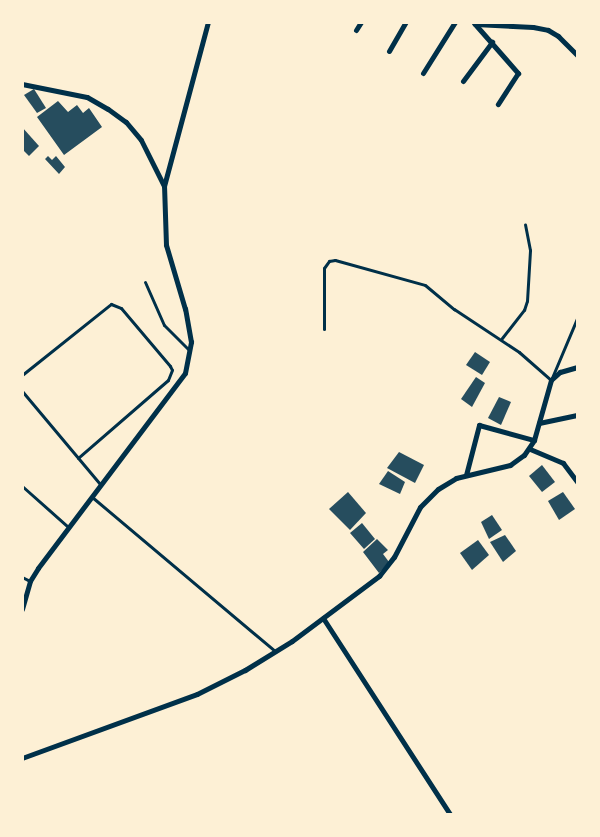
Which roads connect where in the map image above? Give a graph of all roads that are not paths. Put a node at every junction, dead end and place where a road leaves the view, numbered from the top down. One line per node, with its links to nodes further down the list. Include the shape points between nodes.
1 (208, 22): 14 (street)
2 (361, 22): 6 (street)
3 (406, 22): 8 (street)
4 (455, 22): 10 (street)
5 (474, 23): 7 (street); 9 (street, via 548,30)
6 (356, 30)
7 (492, 42): 11 (street); 13 (street, via 518,74)
8 (389, 51)
9 (578, 56)
10 (423, 73)
11 (463, 81)
12 (22, 84): 14 (street, via 87,97 108,109 141,140)
13 (498, 104)
14 (164, 186): 20 (street, via 166,245 189,328)
15 (525, 224): 19 (lane, via 530,250 527,301)
16 (145, 282): 20 (lane, via 164,325)
17 (578, 316): 23 (lane)
18 (324, 329): 19 (lane, via 324,268 335,260 426,285 454,309)
19 (502, 338): 23 (lane)
20 (190, 351): 32 (street, via 185,373)
21 (578, 367): 23 (street, via 560,372)
22 (22, 375): 29 (lane, via 111,304 121,308 170,366 168,380)
23 (551, 380): 26 (street)
24 (22, 391): 29 (lane)
25 (578, 415): 26 (street)
26 (539, 423): 27 (street)
27 (534, 440): 28 (street); 30 (street, via 479,424)
28 (530, 449): 30 (street, via 510,465); 31 (street, via 563,463)
29 (78, 458): 32 (lane)
30 (466, 475): 39 (street, via 447,482 428,498 388,567)
31 (578, 483)
32 (100, 484): 34 (street)
33 (22, 486): 35 (lane)
34 (90, 496): 35 (street); 40 (lane)
35 (67, 526): 37 (street)
36 (22, 577): 37 (lane)
37 (30, 581): 38 (street)
38 (22, 609)
39 (323, 618): 40 (street); 42 (street)
40 (275, 651): 41 (street, via 197,694)
41 (22, 758)
42 (450, 814)

